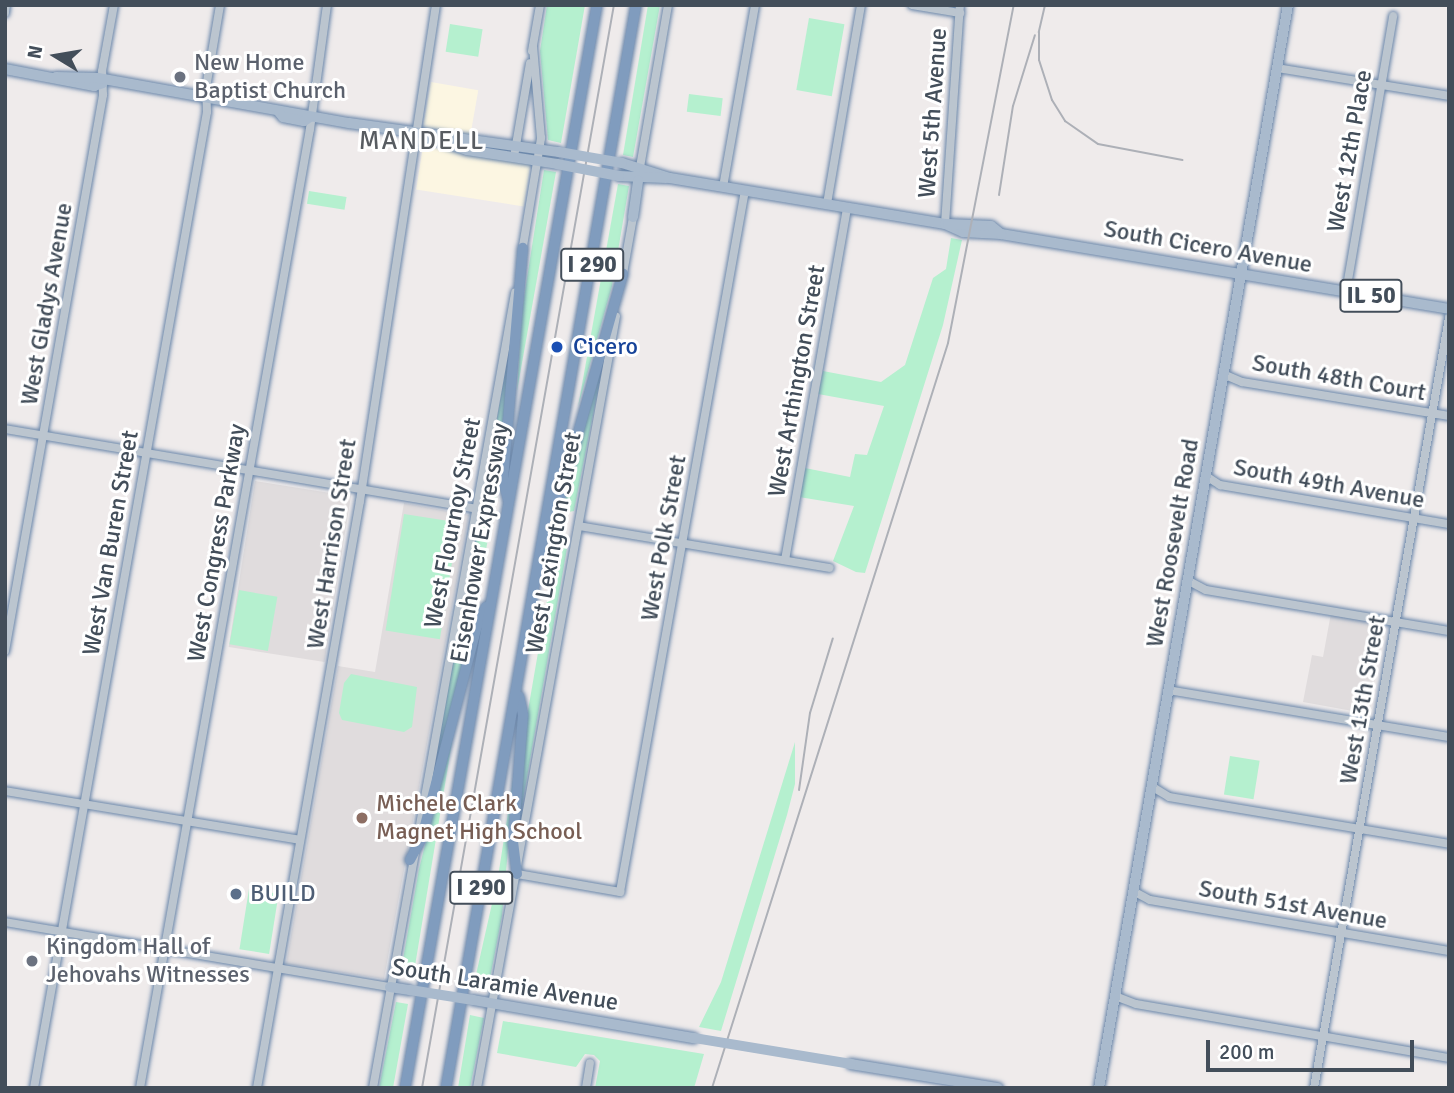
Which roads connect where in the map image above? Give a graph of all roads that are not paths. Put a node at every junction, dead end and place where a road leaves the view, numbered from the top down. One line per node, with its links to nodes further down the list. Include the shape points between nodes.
1 (6, 5): 15 (street)
2 (114, 5): 20 (street, West Gladys Avenue)
3 (220, 5): 23 (street, West Van Buren Street)
4 (327, 5): 24 (street, West Congress Parkway)
5 (436, 5): 25 (street, West Harrison Street)
6 (540, 5): 17 (street, West Flournoy Street)
7 (597, 5): 54 (highway, Eisenhower Expressway / I 290)
8 (636, 5): 58 (highway, I 290)
9 (668, 5): 30 (street, West Lexington Street)
10 (755, 5): 33 (street)
11 (861, 5): 35 (street)
12 (912, 5): 14 (street)
13 (1288, 5): 18 (main road, West Roosevelt Road)
14 (960, 9): 38 (street, West 5th Avenue)
15 (5, 13)
16 (1393, 16): 21 (street, West 12th Place)
17 (533, 47): 26 (street, West Flournoy Street); 27 (street, West Flournoy Street)
18 (1277, 68): 21 (street); 41 (main road, West Roosevelt Road)
19 (5, 69): 20 (main road, South Cicero Avenue / IL 50)
20 (103, 83): 23 (main road, South Cicero Avenue / IL 50); 49 (street, West Gladys Avenue)
21 (1381, 85): 22 (street); 42 (street, West 12th Place)
22 (1449, 96)
23 (206, 100): 24 (main road, South Cicero Avenue / IL 50, via 305,112); 50 (street, West Van Buren Street)
24 (310, 117): 25 (main road, South Cicero Avenue / IL 50); 51 (street, West Congress Parkway)
25 (416, 134): 26 (main road, South Cicero Avenue / IL 50); 28 (main road, South Cicero Avenue / IL 50, via 467,150); 53 (street, West Harrison Street)
26 (516, 144): 27 (main road, South Cicero Avenue / IL 50); 28 (street, West Flournoy Street)
27 (540, 148): 29 (street, West Flournoy Street); 30 (main road, South Cicero Avenue / IL 50, bridge)
28 (514, 157): 29 (main road, South Cicero Avenue / IL 50)
29 (538, 160): 32 (main road, South Cicero Avenue / IL 50, bridge); 39 (street, West Flournoy Street)
30 (639, 166): 31 (main road, South Cicero Avenue / IL 50); 32 (street, West Lexington Street)
31 (670, 178): 32 (main road, South Cicero Avenue / IL 50); 33 (main road, South Cicero Avenue / IL 50)
32 (638, 180): 37 (main road, West Lexington Street)
33 (723, 187): 34 (main road, South Cicero Avenue / IL 50)
34 (745, 190): 35 (main road, South Cicero Avenue / IL 50); 60 (street, West Polk Street)
35 (827, 204): 36 (main road, South Cicero Avenue / IL 50)
36 (847, 208): 38 (main road, South Cicero Avenue / IL 50); 61 (street, West Arthington Street)
37 (633, 217): 40 (street, West Lexington Street)
38 (944, 224): 41 (main road, South Cicero Avenue / IL 50, via 978,224 1001,234)
39 (523, 248): 54 (highway, via 503,480); 55 (street, West Flournoy Street)
40 (623, 274): 58 (highway, via 561,494); 59 (street, West Lexington Street)
41 (1241, 274): 42 (main road, South Cicero Avenue / IL 50); 45 (main road, West Roosevelt Road)
42 (1346, 292): 43 (main road, South Cicero Avenue / IL 50)
43 (1449, 309)
44 (1449, 318): 46 (street, West 13th Street)
45 (1223, 374): 46 (street, South 48th Court, via 1242,382); 52 (main road, West Roosevelt Road)
46 (1432, 414): 47 (street, South 48th Court); 56 (street, West 13th Street)
47 (1449, 416)
48 (5, 429): 49 (street)
49 (43, 435): 50 (street); 67 (street, West Gladys Avenue)
50 (146, 453): 51 (street); 74 (street, West Van Buren Street)
51 (249, 470): 53 (street); 75 (street, West Congress Parkway)
52 (1206, 475): 56 (street, South 49th Avenue, via 1220,485); 63 (main road, West Roosevelt Road)
53 (361, 489): 55 (street); 77 (street, West Harrison Street)
54 (509, 503): 64 (highway, Eisenhower Expressway / I 290)
55 (475, 509): 79 (street, West Flournoy Street)
56 (1414, 518): 57 (street, South 49th Avenue); 65 (street, West 13th Street)
57 (1449, 524)
58 (545, 525): 68 (highway, I 290)
59 (579, 526): 60 (street); 80 (street, West Lexington Street)
60 (682, 543): 61 (street); 80 (street, West Polk Street, via 620,892)
61 (785, 560): 62 (street)
62 (830, 568)
63 (1187, 580): 65 (street, via 1206,590); 69 (main road, West Roosevelt Road)
64 (492, 596): 79 (highway, via 477,626 422,838); 98 (highway, Eisenhower Expressway / I 290)
65 (1396, 622): 66 (street); 70 (street, West 13th Street)
66 (1449, 631)
67 (5, 651)
68 (517, 688): 80 (highway, via 523,715 513,842); 99 (highway, I 290)
69 (1168, 690): 70 (street); 72 (main road, West Roosevelt Road)
70 (1378, 725): 71 (street); 76 (street, West 13th Street)
71 (1449, 737)
72 (1151, 786): 76 (street, via 1169,797); 81 (main road, West Roosevelt Road)
73 (5, 791): 74 (street)
74 (84, 804): 75 (street); 83 (street, West Van Buren Street)
75 (187, 821): 77 (street); 85 (street, West Congress Parkway)
76 (1359, 829): 78 (street); 84 (street, West 13th Street)
77 (300, 840): 87 (street, West Harrison Street)
78 (1449, 844)
79 (410, 860): 88 (street, West Flournoy Street)
80 (517, 874): 90 (street, West Lexington Street)
81 (1133, 891): 84 (street, South 51st Avenue, via 1150,900); 89 (main road, West Roosevelt Road)
82 (5, 922): 83 (street, South Laramie Avenue)
83 (61, 932): 85 (street, South Laramie Avenue); 94 (street, West Van Buren Street)
84 (1341, 933): 86 (street, South 51st Avenue); 91 (street, West 13th Street)
85 (165, 949): 87 (street, South Laramie Avenue); 95 (street, West Congress Parkway)
86 (1449, 951)
87 (278, 969): 88 (street, South Laramie Avenue); 96 (street, West Harrison Street)
88 (390, 987): 90 (main road, South Laramie Avenue, bridge); 97 (street, West Flournoy Street)
89 (1115, 996): 91 (street, via 1136,1004); 103 (main road, West Roosevelt Road)
90 (494, 1004): 100 (street, West Lexington Street); 102 (main road, South Laramie Avenue, bridge)
91 (1323, 1037): 92 (street); 104 (street, West 13th Street)
92 (1449, 1058)
93 (590, 1063): 101 (street)
94 (34, 1088)
95 (140, 1088)
96 (257, 1088)
97 (373, 1088)
98 (405, 1088)
99 (446, 1088)
100 (477, 1088)
101 (586, 1088)
102 (998, 1088)
103 (1099, 1088)
104 (1314, 1088)

